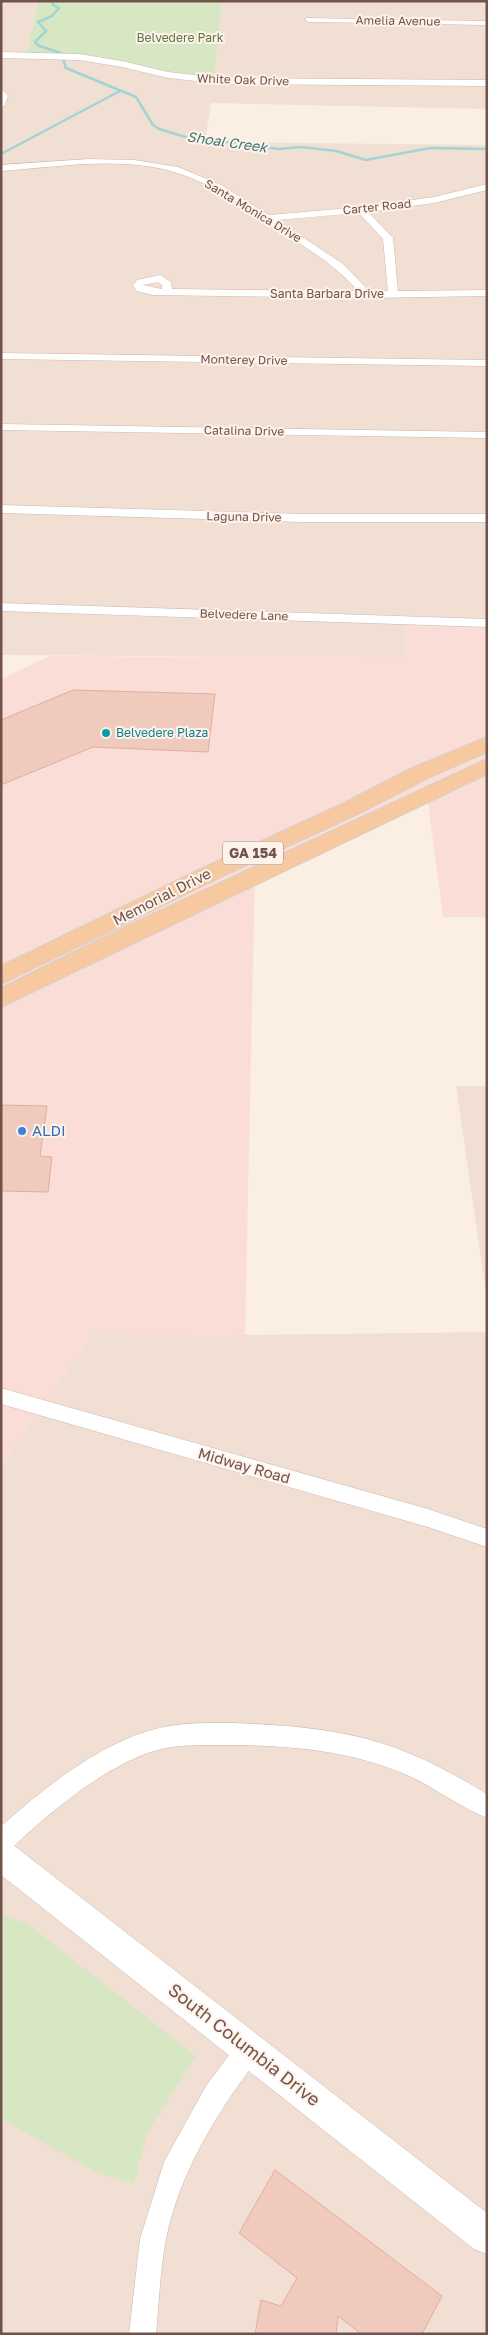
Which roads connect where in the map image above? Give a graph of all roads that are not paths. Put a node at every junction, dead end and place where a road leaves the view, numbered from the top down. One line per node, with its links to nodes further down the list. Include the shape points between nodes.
1 (309, 20): 2 (street, Amelia Avenue)
2 (487, 23)
3 (1, 55): 4 (street, White Oak Drive, via 79,57 168,75 223,81)
4 (487, 83)
5 (1, 91): 6 (street, via 4,96)
6 (1, 104)
7 (1, 168): 10 (street, Santa Monica Drive, via 150,164 194,176)
8 (487, 186): 9 (street, Carter Road, via 434,200)
9 (360, 210): 10 (street, Carter Road); 13 (street, via 388,238)
10 (266, 218): 14 (street, Santa Monica Drive, via 333,260)
11 (167, 292): 14 (street, Santa Barbara Drive)
12 (487, 293): 13 (street, Santa Barbara Drive)
13 (393, 294): 14 (street, Santa Barbara Drive)
14 (366, 295)
15 (1, 356): 16 (street, Monterey Drive)
16 (487, 363)
17 (1, 427): 18 (street, Catalina Drive)
18 (487, 435)
19 (1, 509): 20 (street, Laguna Drive, via 303,518)
20 (487, 518)
21 (1, 607): 22 (street, Belvedere Lane)
22 (487, 623)
23 (487, 744): 25 (main road, Memorial Drive / GA 154, via 208,874)
24 (487, 766): 26 (main road, Memorial Drive / GA 154)
25 (1, 976)
26 (1, 998)
27 (1, 1396): 28 (street, Midway Road, via 428,1518)
28 (487, 1538)
29 (487, 1808): 30 (street, via 403,1762 349,1746 276,1735 195,1734 154,1740 106,1762 14,1828)
30 (1, 1843)
31 (1, 1855): 32 (main road, South Columbia Drive)
32 (249, 2049): 33 (main road, South Columbia Drive); 34 (street, via 215,2095 177,2162 153,2239)
33 (487, 2236)
34 (142, 2334)

